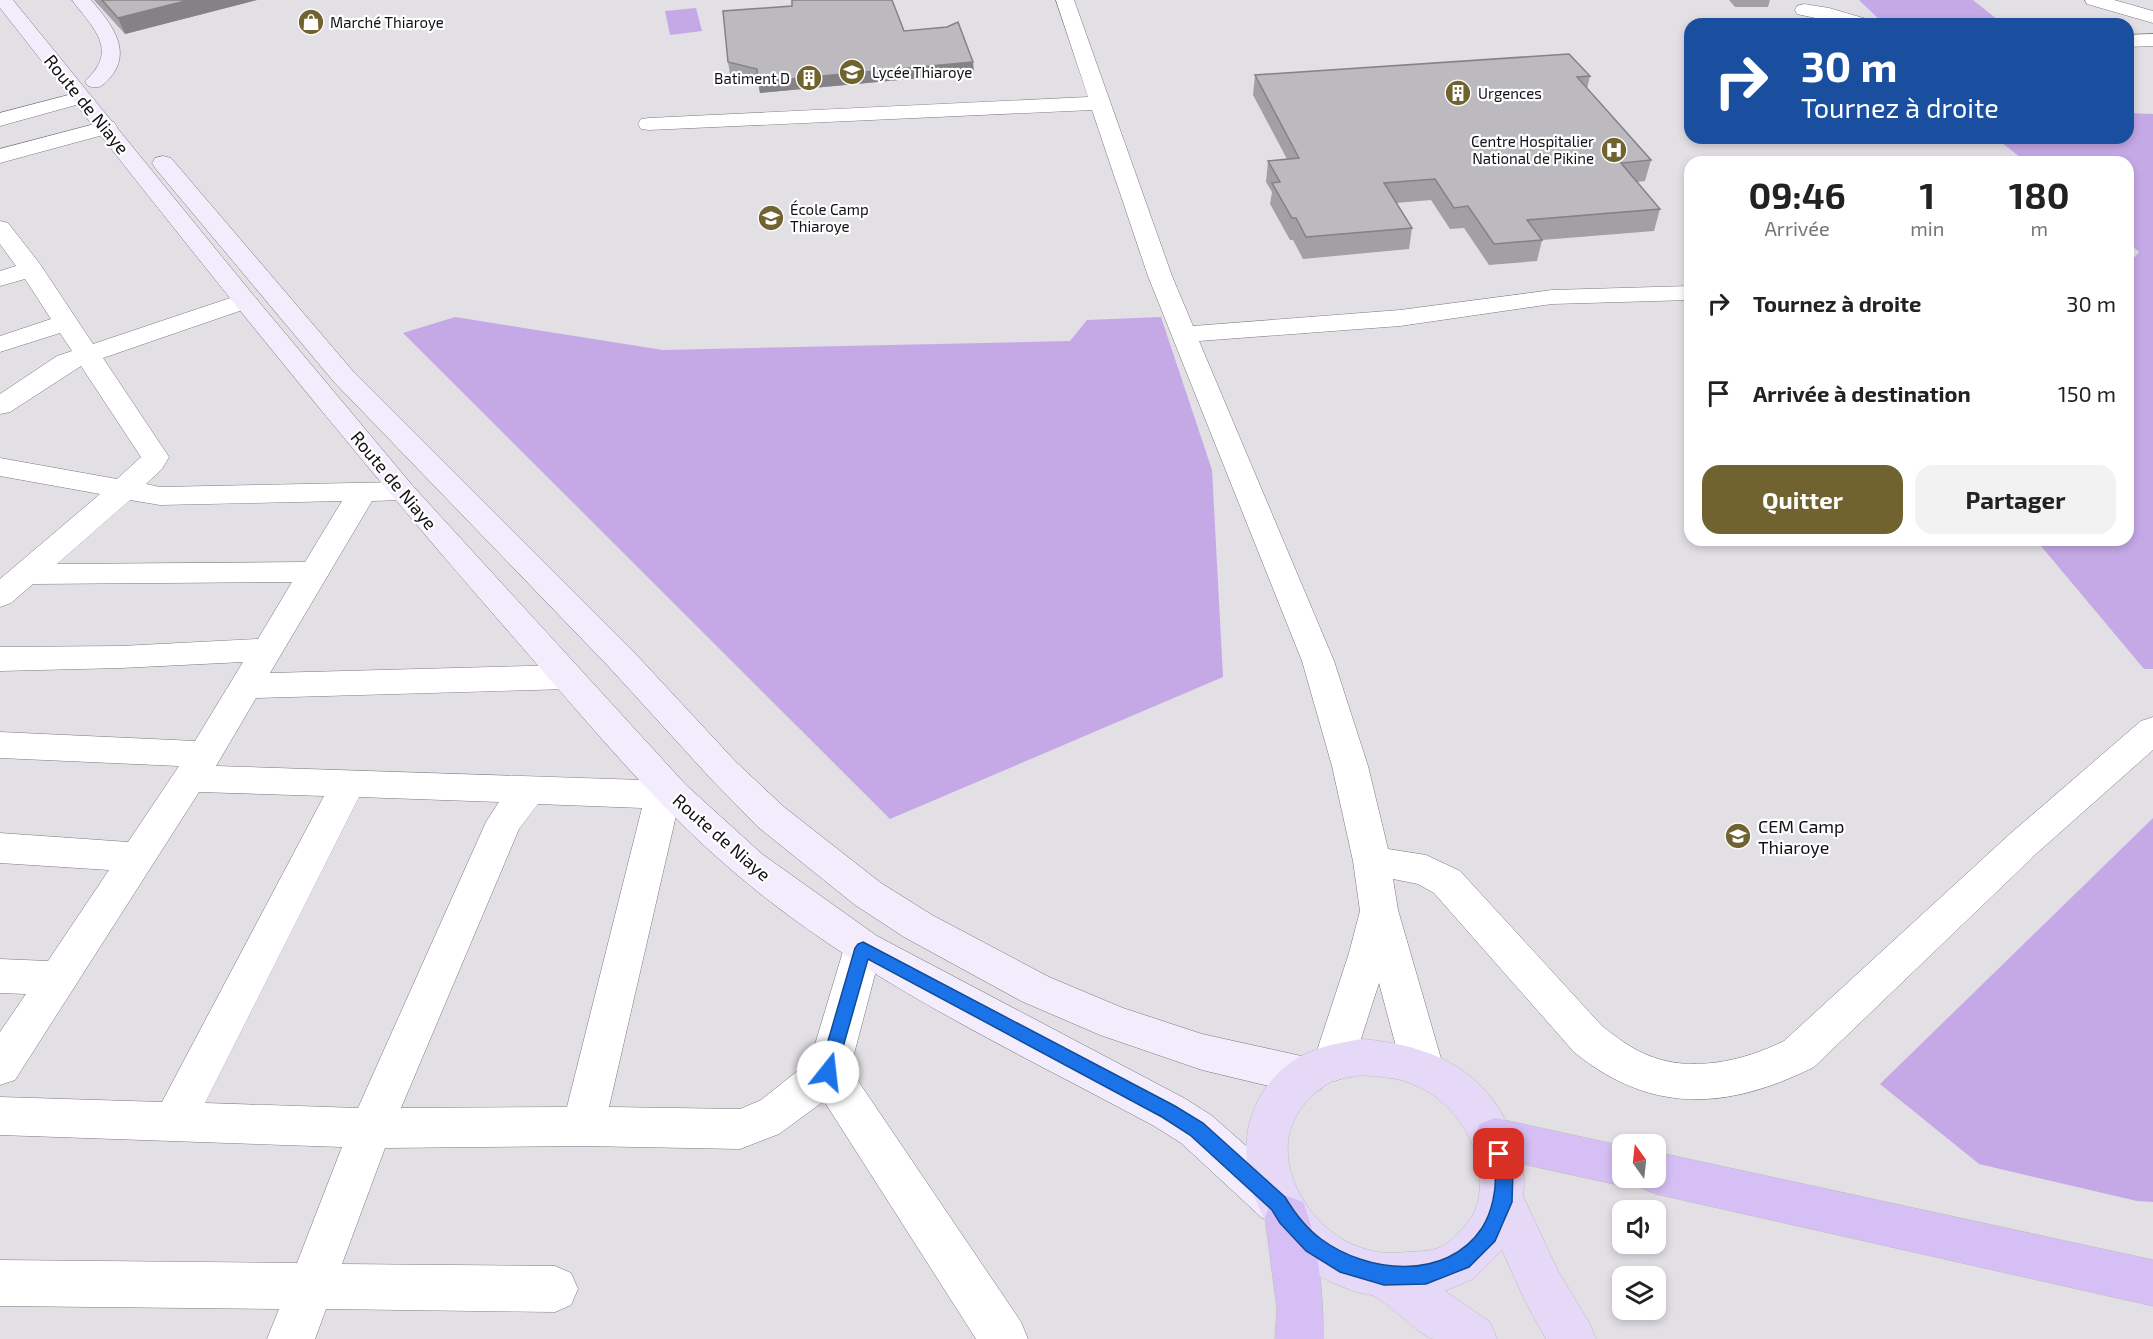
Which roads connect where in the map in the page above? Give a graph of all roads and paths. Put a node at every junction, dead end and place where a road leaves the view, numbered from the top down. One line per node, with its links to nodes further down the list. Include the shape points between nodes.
1 (3, 0): 14 (main road, Route de Niaye)
2 (28, 0): 14 (main road, Route de Niaye)
3 (81, 0): 14 (main road, via 104,27 111,43 106,73)
4 (1065, 0): 13 (street)
5 (1846, 0): 10 (street)
6 (2094, 0): 8 (street)
7 (1804, 10): 9 (street)
8 (2153, 17)
9 (1843, 18)
10 (1863, 18)
11 (2134, 40): 12 (street)
12 (2153, 40)
13 (1099, 103): 16 (street); 24 (street)
14 (107, 115): 15 (street); 17 (street); 22 (main road, Route de Niaye); 52 (main road, Route de Niaye, via 344,376 621,658 746,794 868,894 969,956 1114,1023 1202,1052)
15 (0, 120)
16 (649, 124)
17 (0, 156)
18 (0, 229): 19 (street)
19 (31, 269): 20 (street); 23 (street)
20 (0, 279)
21 (1684, 292): 24 (street, via 1552,297 1400,318)
22 (245, 301): 26 (street); 31 (main road, Route de Niaye)
23 (66, 323): 25 (street); 26 (street)
24 (1184, 334): 46 (street, via 1318,661 1338,722)
25 (0, 344)
26 (88, 355): 27 (street, via 59,365); 29 (street, via 156,456)
27 (0, 406)
28 (0, 467): 29 (street)
29 (123, 490): 30 (street, via 175,496); 33 (street)
30 (363, 491): 31 (street); 32 (street)
31 (402, 491): 36 (main road, Route de Niaye)
32 (313, 572): 33 (street); 34 (street)
33 (8, 586)
34 (266, 650): 35 (street); 37 (street)
35 (0, 659)
36 (567, 677): 37 (street); 43 (main road, Route de Niaye)
37 (245, 686): 40 (street)
38 (2153, 730): 46 (street, via 2024,843 1799,1054 1749,1077 1718,1082 1679,1080 1646,1074 1614,1060 1588,1039 1447,882 1426,870)
39 (0, 745): 40 (street)
40 (197, 766): 41 (street); 45 (street)
41 (349, 783): 42 (street); 56 (street)
42 (529, 789): 43 (street); 58 (street, via 504,822)
43 (668, 795): 48 (main road, Route de Niaye, via 749,864); 57 (street)
44 (0, 848): 45 (street)
45 (138, 857): 50 (street)
46 (1372, 861): 47 (street)
47 (1379, 910): 52 (street, via 1369,953); 53 (street)
48 (863, 948): 54 (street); 63 (main road, Route de Niaye, via 1169,1112 1196,1129)
49 (0, 976): 50 (street)
50 (58, 978): 51 (street)
51 (0, 1067)
52 (1320, 1069): 53 (main road, via 1362,1057 1393,1060); 63 (main road, via 1286,1094 1272,1118 1266,1145 1268,1174)
53 (1423, 1069): 59 (main road, via 1466,1097)
54 (828, 1072): 57 (street, via 771,1117 750,1127); 70 (street)
55 (0, 1116): 56 (street)
56 (173, 1123): 58 (street)
57 (583, 1126): 58 (street)
58 (371, 1128): 67 (street)
59 (1495, 1138): 60 (highway); 62 (main road, via 1504,1170)
60 (1612, 1164)
61 (1666, 1175): 66 (highway)
62 (1503, 1202): 64 (main road, via 1488,1235 1462,1260 1426,1275); 73 (main road, via 1542,1287)
63 (1283, 1210): 64 (main road, via 1312,1245 1347,1266); 71 (highway, via 1300,1309)
64 (1384, 1276): 72 (main road)
65 (0, 1283): 67 (street)
66 (2153, 1283)
67 (310, 1287): 68 (street); 69 (street)
68 (555, 1289)
69 (291, 1339)
70 (1004, 1339)
71 (1299, 1339)
72 (1473, 1339)
73 (1572, 1339)

